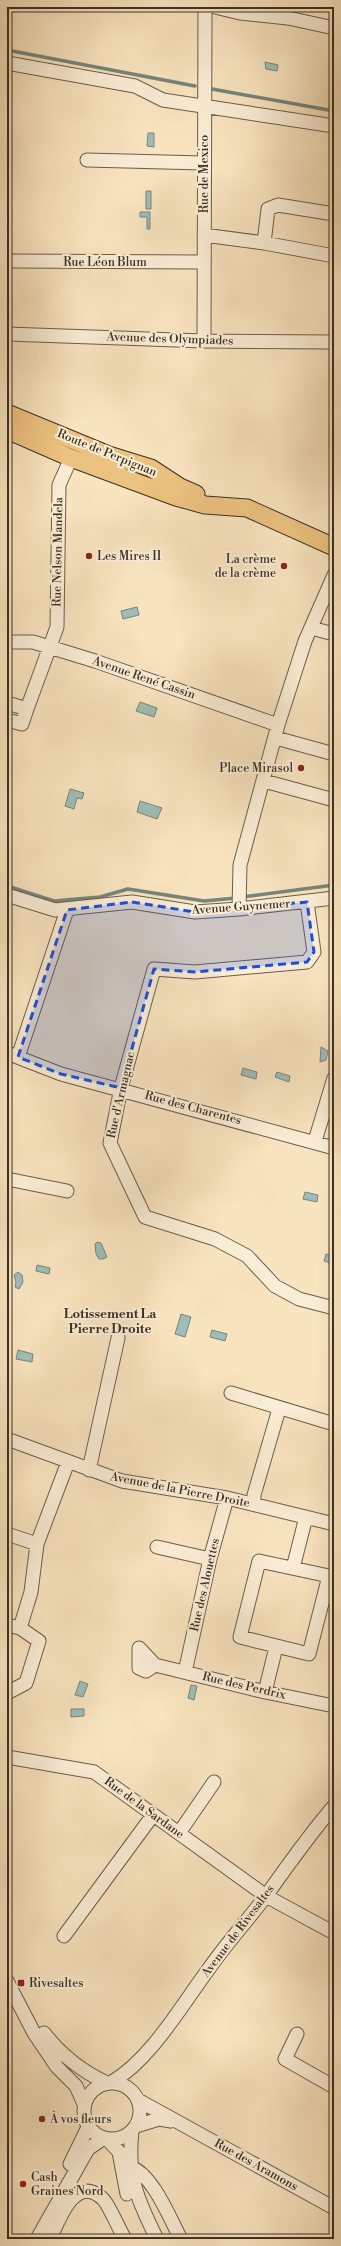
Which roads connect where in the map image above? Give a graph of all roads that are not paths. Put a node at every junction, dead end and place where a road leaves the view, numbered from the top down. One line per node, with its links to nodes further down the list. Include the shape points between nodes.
1 (205, 7): 5 (street, Rue de Mexico)
2 (215, 7): 3 (street, via 240,14 288,18)
3 (334, 28)
4 (7, 63): 5 (street, via 135,86 163,100)
5 (206, 106): 6 (street); 8 (street, Rue de Mexico)
6 (334, 126)
7 (88, 160): 8 (street)
8 (203, 163): 10 (street, Rue de Mexico)
9 (334, 214): 11 (street, via 278,205 268,209)
10 (204, 235): 11 (street); 14 (street, Rue de Mexico)
11 (264, 243): 12 (street)
12 (334, 256)
13 (7, 261): 14 (street, Rue Léon Blum)
14 (203, 262): 16 (street, Rue de Mexico)
15 (7, 334): 16 (street, Avenue des Olympiades)
16 (204, 340): 17 (street, Avenue des Olympiades)
17 (334, 342)
18 (7, 413): 21 (main road, Route de Perpignan, via 109,455 151,468 180,487)
19 (7, 430): 20 (main road, Route de Perpignan)
20 (71, 458): 21 (main road, Route de Perpignan, via 176,497 205,505); 27 (street, Rue Nelson Mandela, via 59,485 57,627)
21 (226, 506): 22 (main road, Route de Perpignan, via 247,508)
22 (334, 547)
23 (334, 575): 24 (street)
24 (311, 628): 25 (street); 31 (street)
25 (334, 634)
26 (7, 642): 27 (street, Avenue René Cassin, via 33,642)
27 (49, 648): 29 (street, Rue Nelson Mandela); 31 (street, Avenue René Cassin, via 95,661)
28 (7, 703): 29 (street)
29 (27, 709): 30 (street, Rue Nelson Mandela, via 22,724)
30 (7, 720)
31 (277, 732): 32 (street, Avenue René Cassin); 33 (street)
32 (334, 754)
33 (264, 781): 34 (street); 37 (street, via 240,865)
34 (334, 800)
35 (7, 895): 39 (street, Avenue Guynemer, via 55,910)
36 (334, 898): 38 (street, Avenue Guynemer)
37 (239, 901): 38 (street, Avenue Guynemer); 39 (street, Avenue Guynemer, via 195,912 132,902)
38 (306, 902): 42 (street, Rue d'Armagnac, via 314,952 307,962 195,972 154,969)
39 (66, 910): 40 (street)
40 (13, 1055): 42 (street, Rue des Charentes, via 61,1074)
41 (334, 1078): 43 (street)
42 (121, 1088): 43 (street, Rue des Charentes); 47 (street, Rue d'Armagnac, via 110,1143 145,1217 215,1239 247,1256 275,1286 299,1299)
43 (315, 1141): 44 (street, Rue des Charentes)
44 (334, 1148)
45 (7, 1179): 46 (street)
46 (67, 1192)
47 (334, 1308)
48 (118, 1338): 54 (street)
49 (230, 1393): 50 (street)
50 (279, 1409): 51 (street); 56 (street, via 254,1495)
51 (334, 1424)
52 (7, 1439): 53 (street, Avenue de la Pierre Droite)
53 (68, 1462): 54 (street, Avenue de la Pierre Droite); 60 (street)
54 (89, 1470): 55 (street, Avenue de la Pierre Droite, via 122,1481)
55 (228, 1498): 56 (street, Avenue de la Pierre Droite); 62 (street, Rue des Alouettes)
56 (254, 1504): 57 (street, Avenue de la Pierre Droite)
57 (306, 1517): 58 (street, Avenue de la Pierre Droite); 63 (street)
58 (334, 1524)
59 (7, 1534): 60 (street)
60 (37, 1544): 64 (street, via 31,1592)
61 (157, 1547): 62 (street)
62 (210, 1559): 67 (street, Rue des Alouettes)
63 (293, 1568): 65 (street, via 259,1561 240,1637); 65 (street, via 329,1576 309,1654)
64 (13, 1626): 69 (street, via 39,1641 26,1683)
65 (276, 1647): 68 (street)
66 (155, 1665): 67 (street, Rue des Perdrix)
67 (185, 1672): 68 (street, Rue des Perdrix)
68 (265, 1692): 71 (street, Rue des Perdrix)
69 (7, 1694): 70 (street)
70 (7, 1699)
71 (334, 1706)
72 (7, 1757): 75 (street, Rue de la Sardane, via 94,1772)
73 (214, 1782): 76 (street)
74 (334, 1806): 77 (street, Avenue de Rivesaltes, via 304,1841)
75 (153, 1815): 76 (street, Rue de la Sardane); 79 (street)
76 (179, 1833): 77 (street, Rue de la Sardane)
77 (266, 1896): 78 (street, Rue de la Sardane); 83 (street, Avenue de Rivesaltes)
78 (334, 1933)
79 (64, 1936)
80 (9, 1989): 81 (street)
81 (21, 2006): 84 (street, via 59,2052 90,2075); 87 (street, via 34,2033 57,2067 76,2086)
82 (297, 2034): 85 (street, via 285,2058)
83 (142, 2057): 84 (street, Avenue de Rivesaltes, via 120,2078); 86 (street, Avenue de Rivesaltes, via 134,2078)
84 (110, 2083): 86 (street, via 127,2087); 87 (street, via 93,2090)
85 (334, 2087)
86 (135, 2096): 88 (street, Rue des Aramons); 90 (street, via 140,2117)
87 (84, 2104): 89 (street)
88 (177, 2122): 90 (street, Rue des Aramons, via 159,2119); 93 (street, Rue des Aramons)
89 (88, 2127): 91 (street, via 98,2136); 94 (street, via 62,2180)
90 (134, 2128): 91 (street, via 116,2139); 92 (street)
91 (106, 2138): 94 (street, via 88,2149); 96 (street, via 119,2152 131,2205)
92 (131, 2167): 97 (street, via 138,2202); 98 (street, via 139,2170 155,2191)
93 (334, 2208)
94 (42, 2238): 95 (street, via 76,2194 89,2191 106,2202)
95 (124, 2239)
96 (148, 2239)
97 (157, 2239)
98 (181, 2239)

